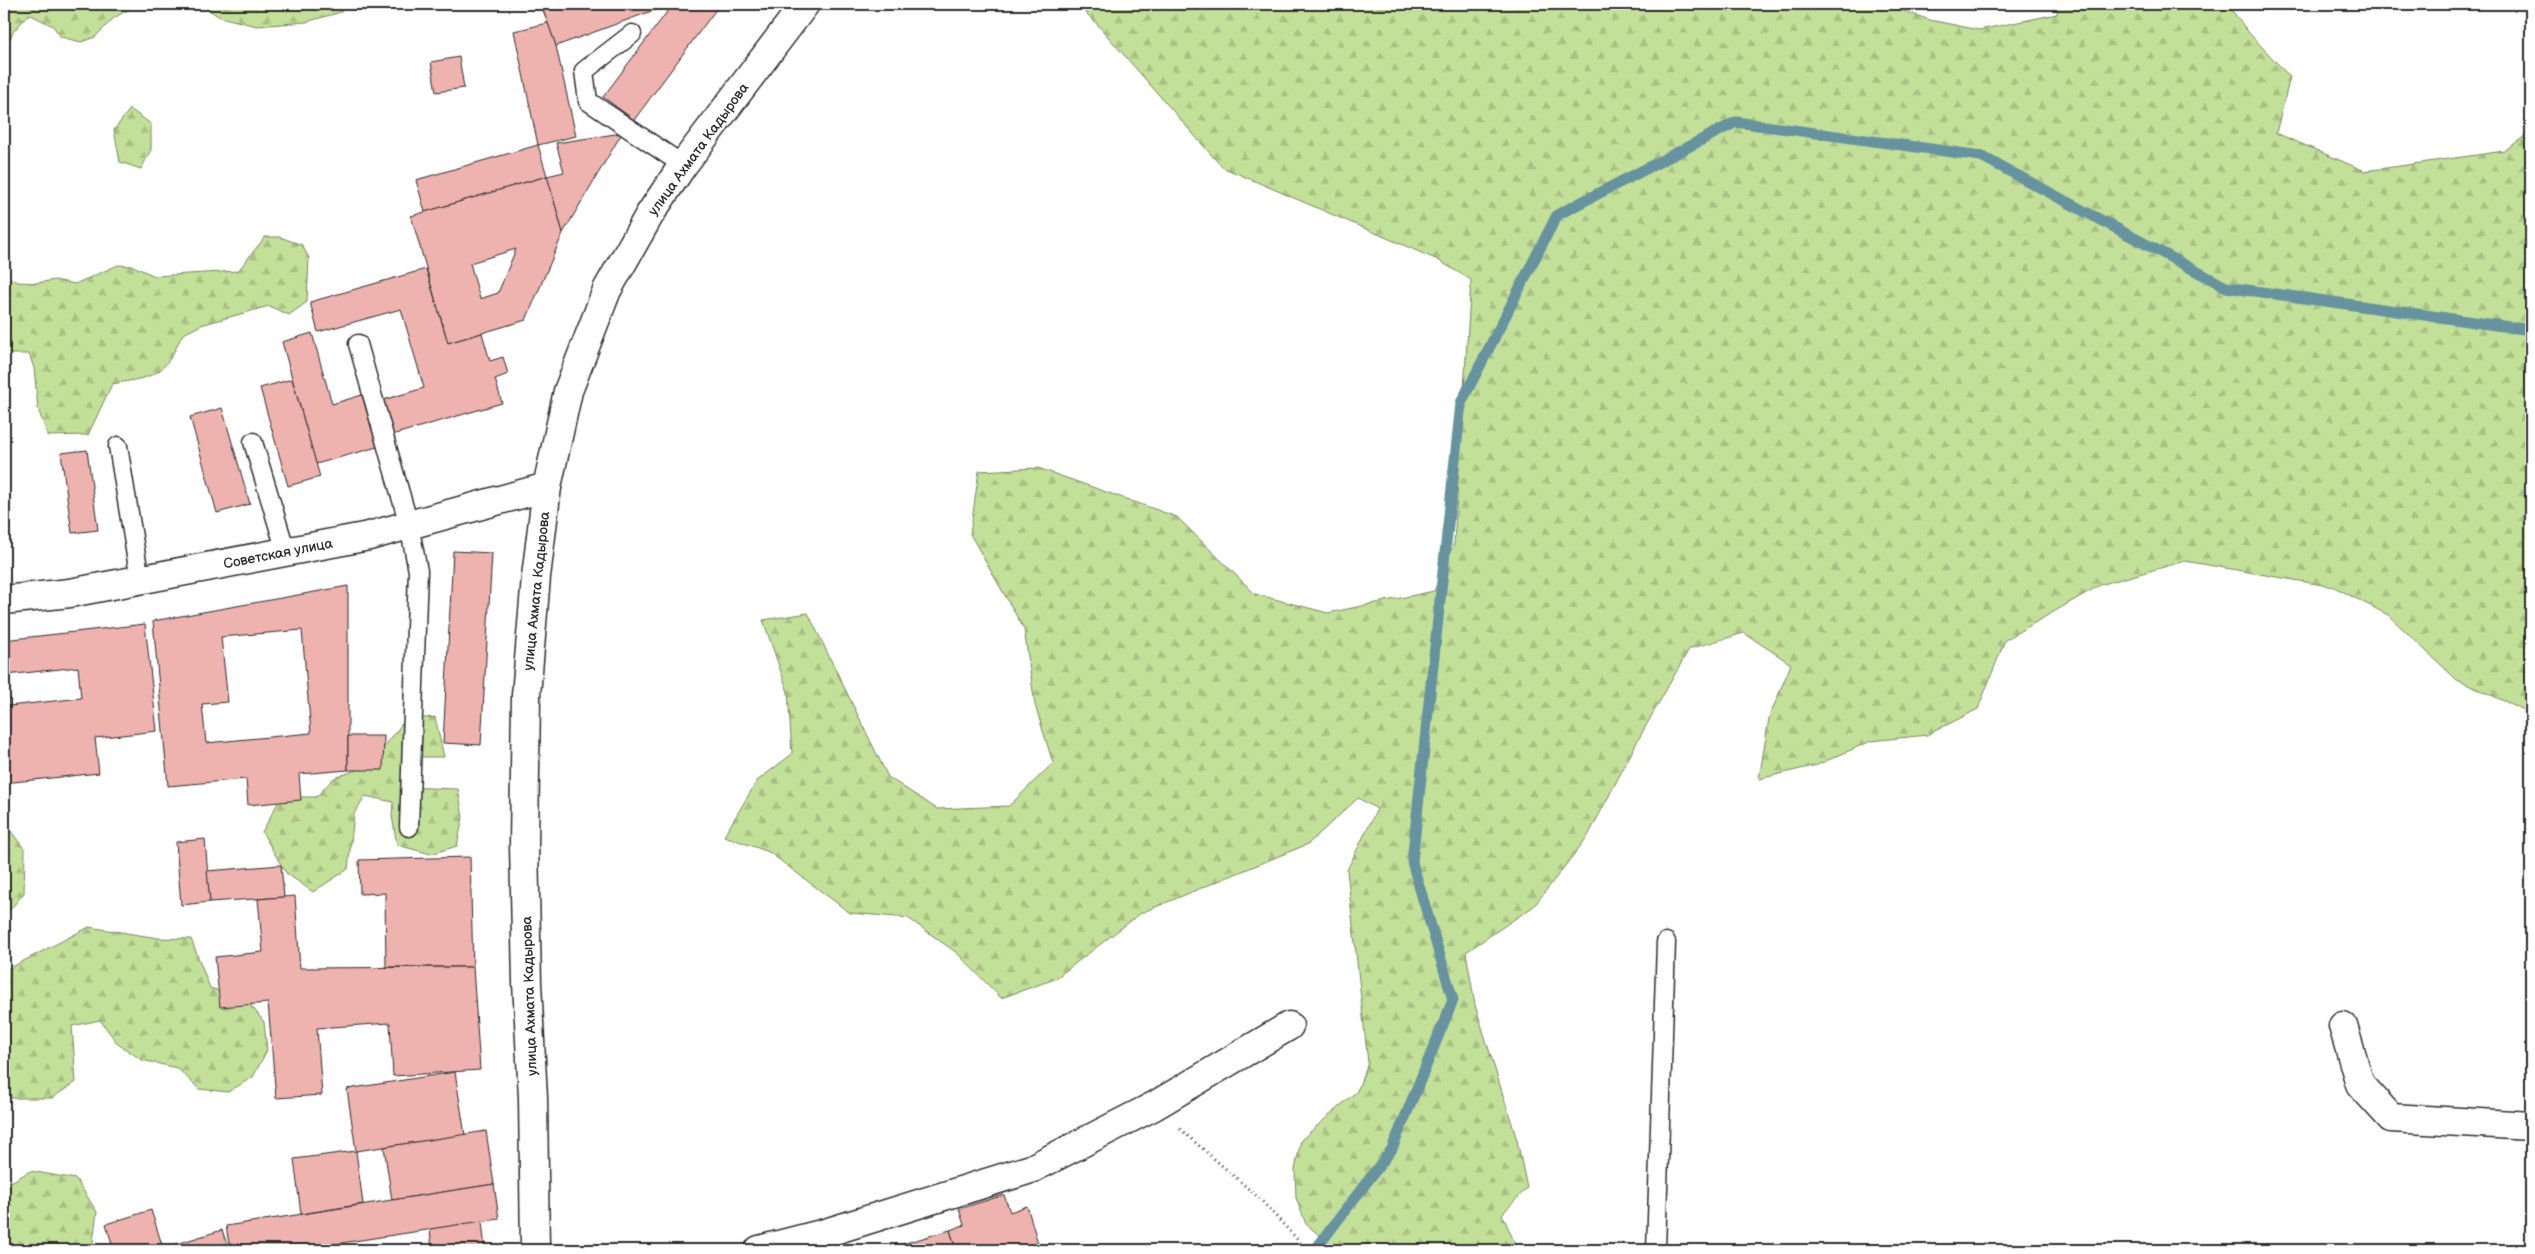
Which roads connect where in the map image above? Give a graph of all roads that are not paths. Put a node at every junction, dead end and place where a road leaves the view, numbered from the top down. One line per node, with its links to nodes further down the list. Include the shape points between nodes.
1 (805, 4): 3 (street, улица Ахмата Кадырова)
2 (632, 34): 3 (lane, via 584,71 588,101)
3 (683, 165): 7 (street, улица Ахмата Кадырова, via 650,214 607,290 568,391)
4 (358, 344): 8 (lane)
5 (253, 442): 9 (lane)
6 (118, 446): 10 (lane)
7 (547, 487): 8 (street, Советская улица); 17 (street, улица Ахмата Кадырова, via 526,696 524,845)
8 (409, 525): 9 (street, Советская улица); 12 (lane, via 418,571)
9 (286, 552): 10 (street, Советская улица)
10 (140, 580): 11 (street, Советская улица, via 70,593)
11 (4, 600)
12 (409, 827)
13 (1666, 942): 19 (lane)
14 (1289, 1026): 18 (street, via 1154,1106 1031,1169 825,1233)
15 (2343, 1026): 16 (street, via 2360,1084 2391,1118)
16 (2531, 1126)
17 (535, 1250)
18 (759, 1250)
19 (1656, 1250)

